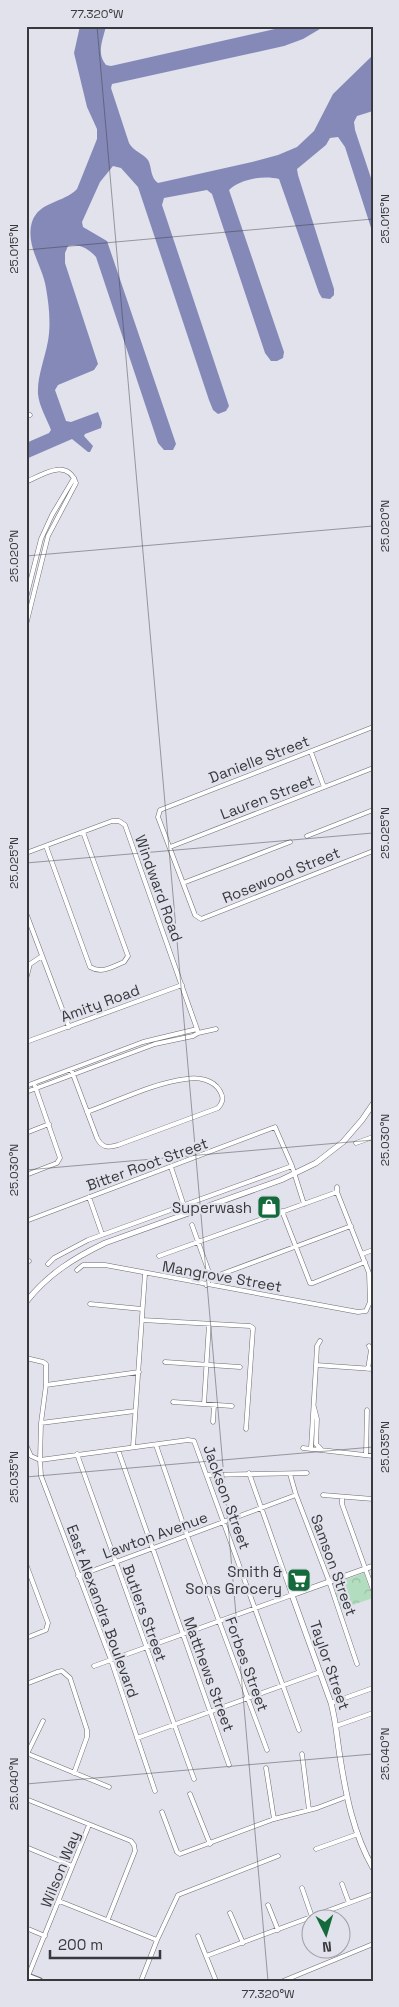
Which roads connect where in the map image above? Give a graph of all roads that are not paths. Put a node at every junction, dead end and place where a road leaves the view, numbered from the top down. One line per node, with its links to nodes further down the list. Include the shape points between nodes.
1 (74, 478): 2 (street, via 61,468); 3 (street, via 41,539); 4 (street, via 75,487 48,536)
2 (26, 482)
3 (26, 598)
4 (26, 625)
5 (373, 727): 6 (street, Danielle Street)
6 (311, 752): 8 (street); 14 (street, Danielle Street, via 160,810 158,817)
7 (373, 768): 8 (street, Lauren Street)
8 (324, 787): 14 (street, Lauren Street)
9 (373, 810): 11 (street)
10 (83, 832): 13 (street, Windward Road); 13 (street, via 128,956 124,962 103,971 90,967); 21 (street, Windward Road, via 112,821 125,825)
11 (307, 836)
12 (290, 842): 17 (street)
13 (46, 846): 16 (street, Windward Road)
14 (170, 847): 17 (street)
15 (373, 850): 17 (street, Rosewood Street, via 201,918 198,918)
16 (26, 853)
17 (183, 883)
18 (26, 913): 19 (street)
19 (42, 956): 20 (street, via 30,964); 22 (street)
20 (26, 979)
21 (182, 985): 22 (street, Amity Road); 24 (street, Windward Road)
22 (69, 1026): 25 (street, Amity Road)
23 (216, 1029): 24 (street)
24 (197, 1031): 26 (street, via 143,1042)
25 (26, 1042)
26 (72, 1072): 27 (street); 29 (street); 32 (street)
27 (33, 1083): 28 (street); 29 (street)
28 (26, 1086)
29 (35, 1088): 30 (street); 33 (street)
30 (26, 1092)
31 (373, 1104): 39 (main road, via 337,1147)
32 (87, 1112): 32 (street, via 187,1078 209,1081 223,1098 218,1108 111,1147 100,1144)
33 (49, 1124): 34 (street); 40 (street, via 60,1158 57,1164)
34 (26, 1133)
35 (373, 1137): 36 (street)
36 (356, 1143)
37 (292, 1166): 38 (street, Bitter Root Street, via 275,1128); 39 (street); 41 (street)
38 (171, 1167): 44 (street, Bitter Root Street); 48 (street)
39 (294, 1174): 43 (main road); 47 (street)
40 (26, 1175)
41 (239, 1186): 42 (street); 43 (street)
42 (216, 1194): 45 (street); 46 (street)
43 (242, 1194): 46 (main road)
44 (89, 1197): 51 (street, Bitter Root Street); 55 (street)
45 (200, 1200): 48 (street); 49 (street)
46 (219, 1202): 49 (main road)
47 (304, 1204): 50 (street); 53 (street, via 337,1190)
48 (184, 1206): 54 (street)
49 (203, 1208): 56 (main road)
50 (282, 1211): 57 (street); 58 (street)
51 (26, 1221)
52 (192, 1225): 57 (street)
53 (351, 1226): 58 (street); 60 (street)
54 (108, 1232): 55 (street); 56 (street)
55 (102, 1234): 63 (street, via 63,1252)
56 (112, 1240): 68 (main road, via 56,1271)
57 (198, 1241): 61 (street); 66 (street)
58 (294, 1247): 62 (street, via 311,1283); 66 (street)
59 (373, 1250): 60 (street)
60 (362, 1254): 62 (street)
61 (159, 1256)
62 (365, 1262): 71 (street, via 370,1286)
63 (48, 1264)
64 (76, 1270): 65 (street, Mangrove Street, via 97,1264)
65 (145, 1274): 67 (street, Mangrove Street); 70 (street)
66 (211, 1278): 67 (street)
67 (206, 1285): 71 (street, Mangrove Street)
68 (26, 1302)
69 (90, 1304): 70 (street)
70 (142, 1309): 73 (street)
71 (366, 1312): 72 (street)
72 (370, 1317)
73 (142, 1320): 74 (street); 83 (street)
74 (209, 1324): 79 (street); 94 (street, via 250,1326 254,1329)
75 (320, 1341): 80 (street)
76 (369, 1346): 82 (street)
77 (26, 1358): 84 (street, East Alexandra Boulevard, via 46,1364)
78 (164, 1362): 79 (street)
79 (206, 1364): 81 (street); 86 (street)
80 (316, 1365): 82 (street); 89 (street)
81 (240, 1367)
82 (370, 1369)
83 (139, 1372): 84 (street); 91 (street)
84 (46, 1385): 92 (street, East Alexandra Boulevard)
85 (173, 1402): 86 (street)
86 (204, 1404): 87 (street)
87 (214, 1405): 88 (street); 93 (street)
88 (232, 1406)
89 (314, 1407): 99 (street); 101 (street, via 316,1444)
90 (368, 1410): 103 (street)
91 (135, 1411): 92 (street); 97 (street)
92 (41, 1422): 105 (street, East Alexandra Boulevard)
93 (213, 1422)
94 (246, 1429)
95 (26, 1444): 105 (street, via 31,1456)
96 (156, 1444): 97 (street); 109 (street, Jackson Street, via 194,1441); 116 (street, Forbes Street)
97 (133, 1448): 100 (street)
98 (303, 1448): 99 (street)
99 (311, 1448): 101 (street)
100 (118, 1450): 102 (street); 117 (street, Matthews Street)
101 (321, 1450): 103 (street)
102 (77, 1454): 105 (street); 118 (street, Butlers Street)
103 (366, 1454): 104 (street)
104 (373, 1456)
105 (40, 1460): 122 (street, East Alexandra Boulevard, via 41,1476)
106 (248, 1473): 108 (street); 109 (street); 114 (street, Taylor Street)
107 (307, 1473): 108 (street)
108 (290, 1474): 110 (street, Samson Street)
109 (207, 1475): 115 (street, Jackson Street)
110 (296, 1495): 114 (street, Lawton Avenue); 123 (street, Samson Street)
111 (323, 1495): 112 (street)
112 (342, 1497): 113 (street); 121 (street)
113 (373, 1499)
114 (260, 1508): 115 (street, Lawton Avenue); 125 (street, Taylor Street)
115 (223, 1522): 116 (street, Lawton Avenue); 126 (street, Jackson Street)
116 (187, 1535): 117 (street, Lawton Avenue); 127 (street, Forbes Street)
117 (151, 1548): 118 (street, Lawton Avenue); 128 (street, Matthews Street)
118 (115, 1562): 122 (street, Lawton Avenue); 130 (street, Butlers Street)
119 (26, 1564): 129 (street, via 48,1623 46,1630)
120 (373, 1566): 121 (main road)
121 (365, 1568): 123 (main road); 124 (street)
122 (78, 1576): 131 (street, East Alexandra Boulevard)
123 (329, 1581): 125 (main road); 132 (street, Samson Street)
124 (373, 1590)
125 (292, 1595): 126 (street); 134 (main road, Taylor Street)
126 (256, 1608): 127 (street); 136 (street, Jackson Street)
127 (220, 1621): 128 (street); 138 (street, Forbes Street)
128 (183, 1634): 130 (street); 140 (street, Matthews Street)
129 (26, 1638)
130 (146, 1648): 131 (street); 143 (street, Butlers Street)
131 (111, 1660): 133 (street); 146 (street, East Alexandra Boulevard)
132 (357, 1664)
133 (94, 1666)
134 (320, 1672): 136 (street); 139 (main road, Taylor Street)
135 (26, 1684): 152 (street, via 62,1671 70,1678 87,1730)
136 (283, 1685): 138 (street); 145 (street, Jackson Street)
137 (373, 1688): 139 (street)
138 (247, 1698): 140 (street); 147 (street, Forbes Street)
139 (331, 1703): 144 (main road, Taylor Street)
140 (210, 1712): 143 (street); 150 (street, Matthews Street)
141 (373, 1713): 144 (street)
142 (43, 1721): 148 (street)
143 (174, 1725): 146 (street); 153 (street, Butlers Street)
144 (336, 1726): 157 (main road, Taylor Street)
145 (300, 1730)
146 (137, 1738): 155 (street, East Alexandra Boulevard)
147 (267, 1750)
148 (27, 1754): 152 (street)
149 (302, 1754): 159 (street)
150 (229, 1765)
151 (266, 1768): 161 (street)
152 (74, 1773): 154 (street)
153 (194, 1779)
154 (109, 1787)
155 (155, 1791)
156 (190, 1794): 164 (street)
157 (346, 1797): 159 (street); 163 (main road, Taylor Street)
158 (26, 1799): 162 (street)
159 (309, 1810): 161 (street)
160 (162, 1812): 164 (street, via 177,1852 185,1854)
161 (274, 1819): 164 (street)
162 (89, 1825): 168 (street, Wilson Way); 179 (street, via 134,1845 135,1851)
163 (358, 1834): 166 (street); 169 (main road, Taylor Street)
164 (210, 1844)
165 (27, 1848): 168 (street)
166 (316, 1849)
167 (278, 1856): 185 (street, via 178,1895)
168 (72, 1866): 173 (street, Wilson Way)
169 (373, 1868)
170 (342, 1884): 174 (street)
171 (302, 1888): 176 (street)
172 (373, 1894): 174 (street)
173 (59, 1900): 179 (street); 183 (street, Wilson Way)
174 (350, 1903): 177 (street)
175 (268, 1906): 182 (street)
176 (310, 1910)
177 (331, 1910)
178 (230, 1913): 186 (street)
179 (108, 1919): 185 (street)
180 (302, 1921): 182 (street)
181 (26, 1928): 183 (street)
182 (278, 1930): 186 (street)
183 (45, 1936): 189 (street, Wilson Way)
184 (198, 1936): 188 (street)
185 (156, 1940): 191 (street)
186 (243, 1943): 188 (street)
187 (373, 1944): 193 (street)
188 (206, 1956): 192 (street)
189 (27, 1976): 190 (highway)
190 (39, 1981)
191 (141, 1981)
192 (216, 1981)
193 (283, 1981)

